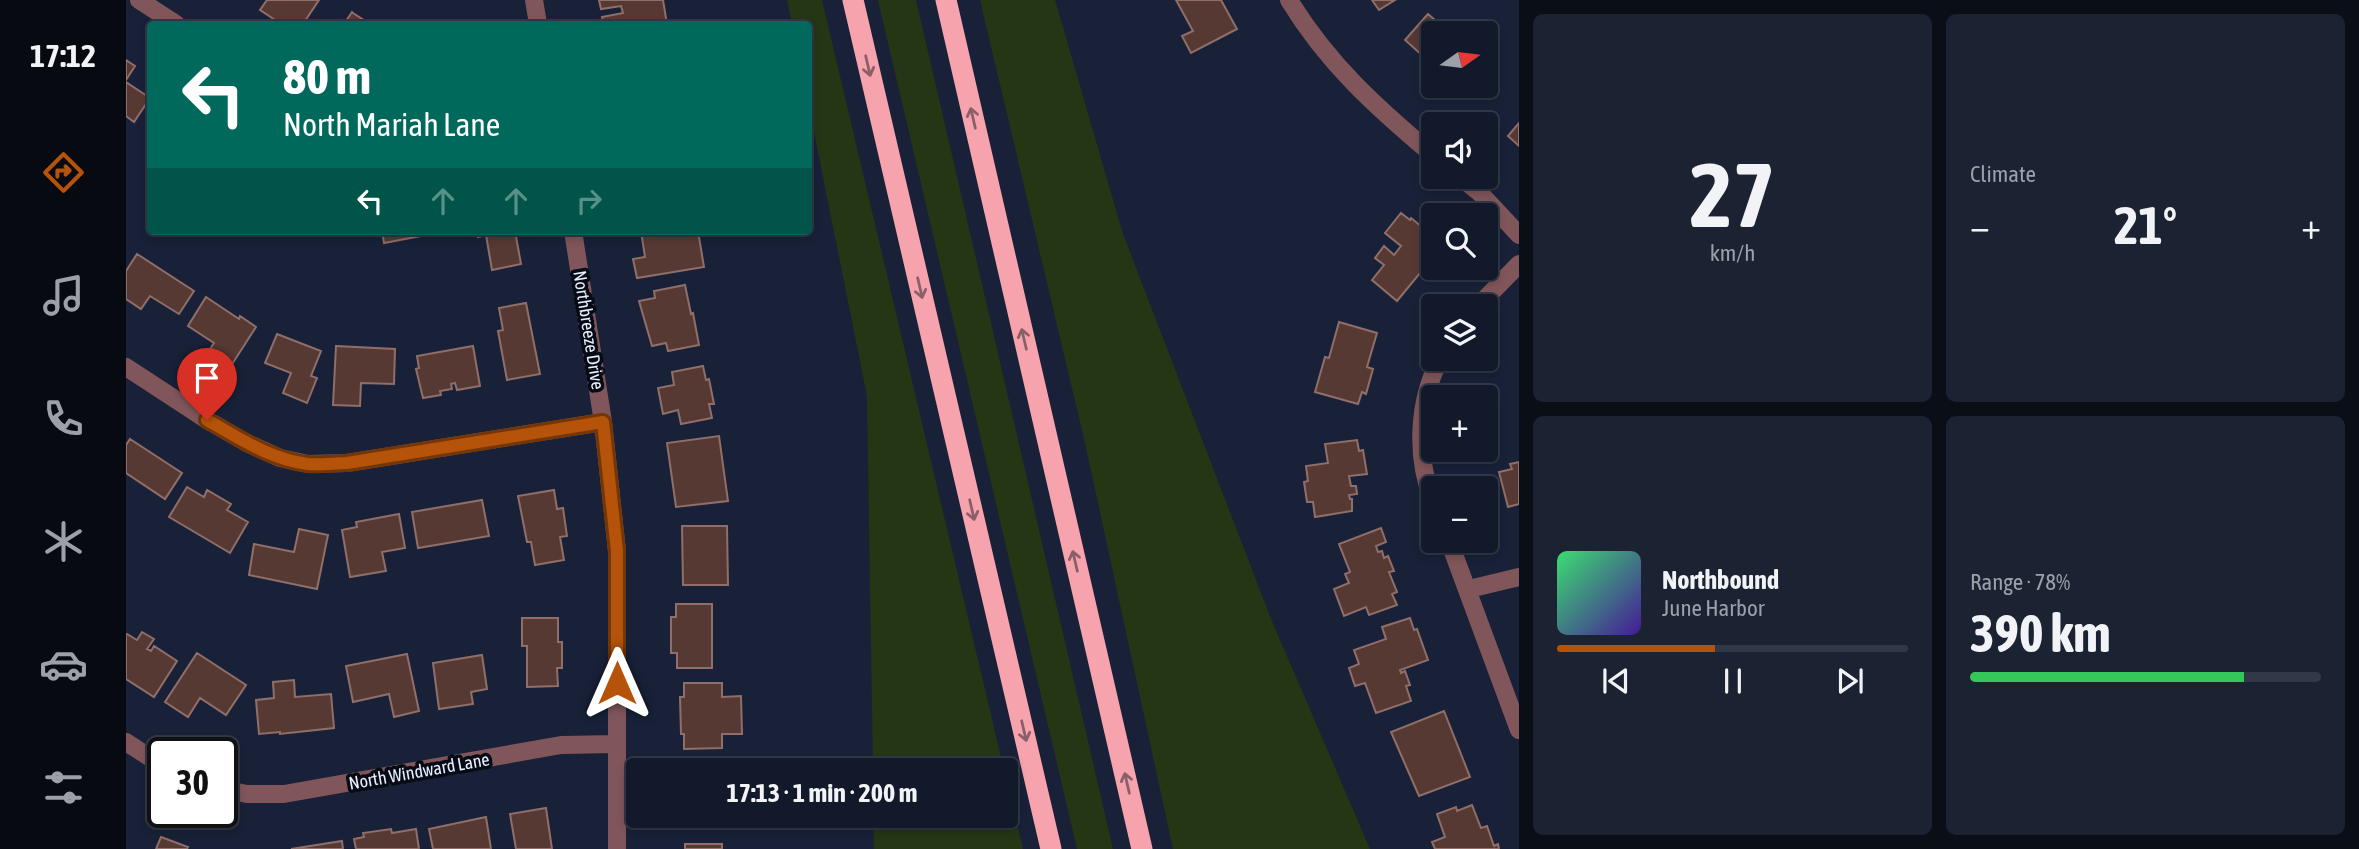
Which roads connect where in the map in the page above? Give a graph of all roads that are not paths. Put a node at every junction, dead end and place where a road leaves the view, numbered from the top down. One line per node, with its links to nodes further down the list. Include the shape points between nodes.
1 (139, 0): 6 (street)
2 (534, 0): 7 (street)
3 (853, 0): 27 (highway, one-way to 27)
4 (946, 0): 28 (highway, one-way to 4)
5 (1289, 0): 8 (street, via 1332,62)
6 (171, 21)
7 (538, 21)
8 (1421, 145)
9 (1474, 189): 11 (street)
10 (574, 235): 16 (street, Northbreeze Drive)
11 (1519, 235)
12 (1519, 264): 13 (street)
13 (1490, 294)
14 (126, 367): 16 (street, via 247,443 308,464 347,463)
15 (1435, 371): 17 (street, via 1423,419)
16 (603, 422): 23 (street, Northbreeze Drive, via 617,551)
17 (1426, 476)
18 (1454, 553): 20 (street)
19 (1519, 577): 20 (street)
20 (1469, 589): 21 (street)
21 (1519, 730)
22 (126, 742): 24 (street)
23 (616, 744): 25 (street, North Windward Lane, via 561,745 284,794); 26 (street, Northbreeze Drive)
24 (147, 756)
25 (238, 792)
26 (617, 849)
27 (1051, 849)
28 (1142, 849)

